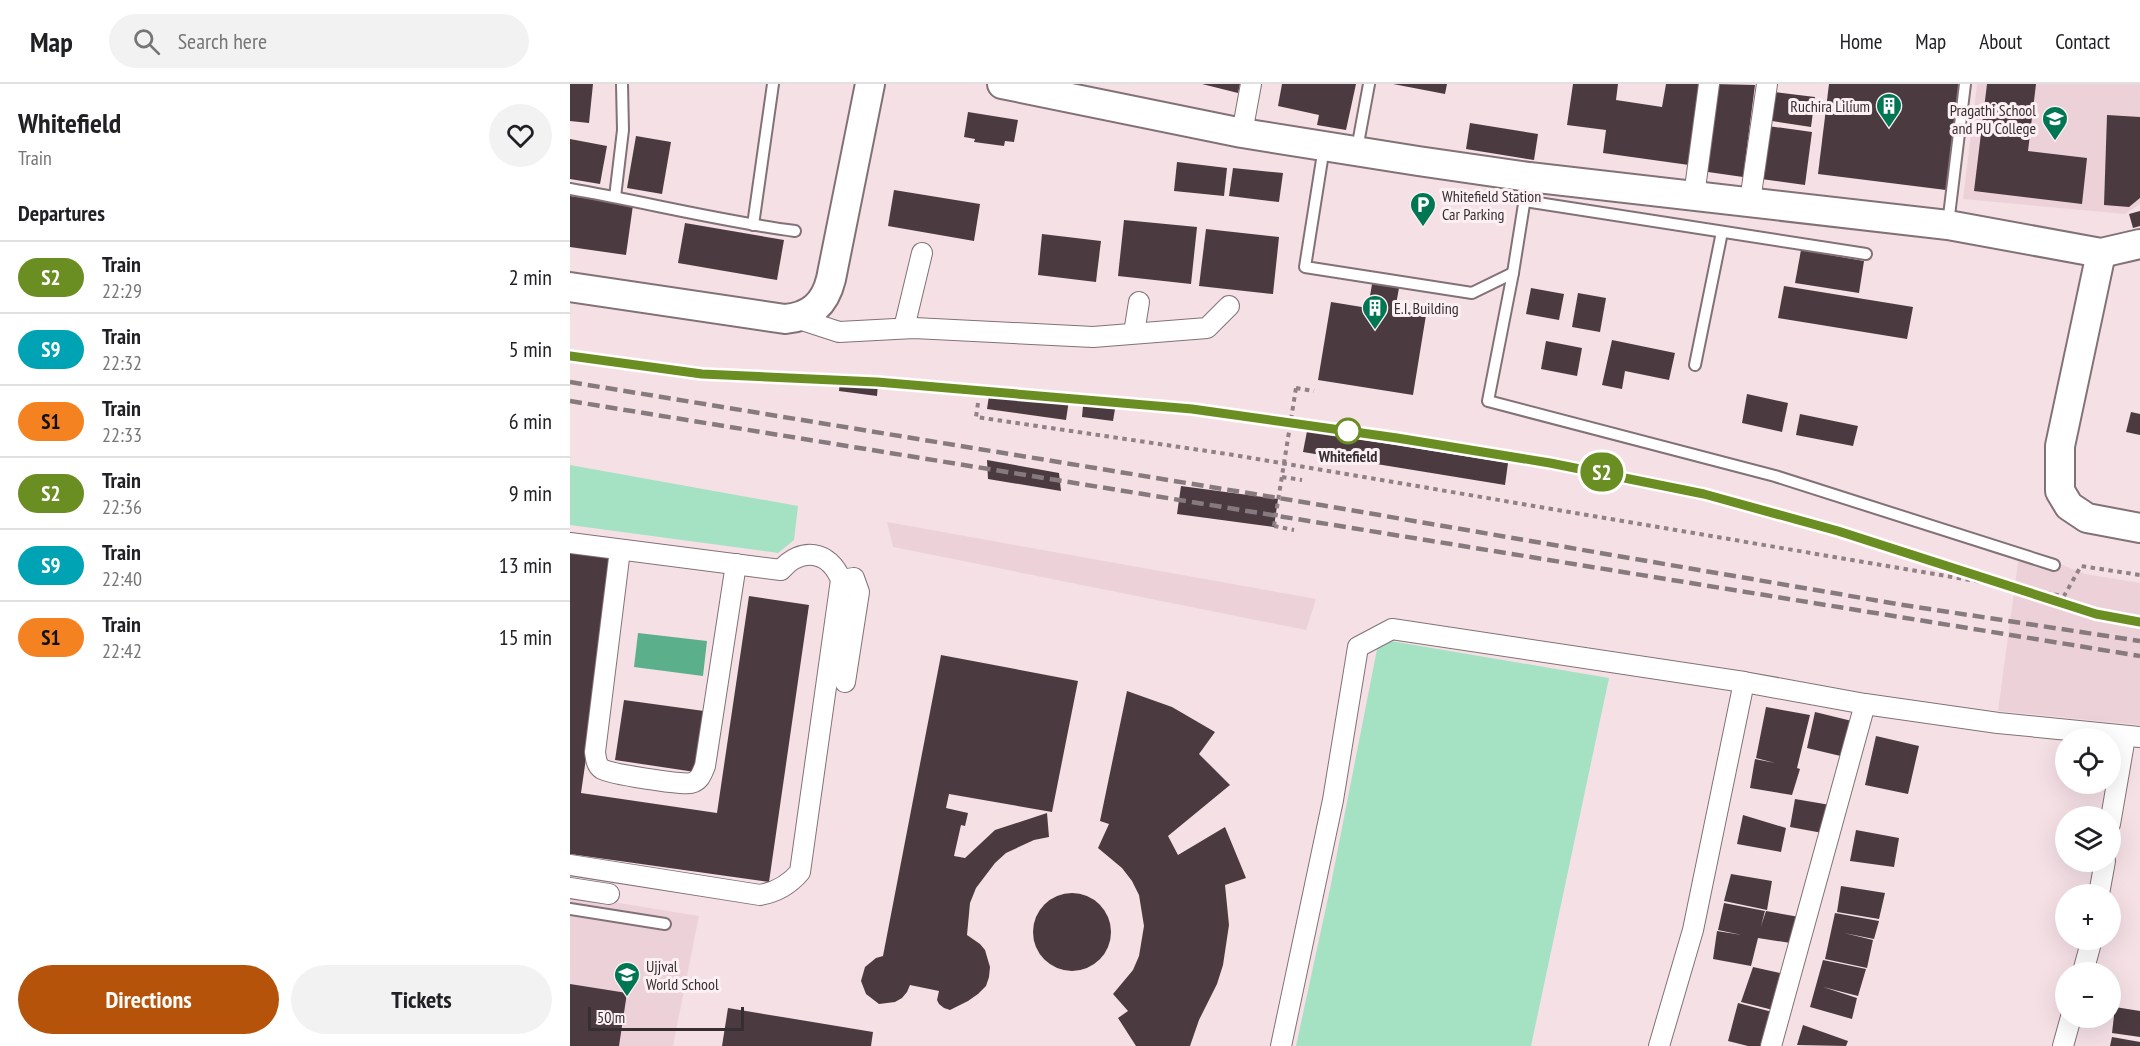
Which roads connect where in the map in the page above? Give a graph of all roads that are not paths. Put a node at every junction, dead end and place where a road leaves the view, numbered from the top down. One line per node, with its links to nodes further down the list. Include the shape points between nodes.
1 (622, 84): 16 (lane, via 623,130)
2 (773, 84): 18 (lane)
3 (870, 84): 30 (street, via 828,290 815,309)
4 (1002, 84): 10 (street)
5 (1251, 84): 10 (street)
6 (1369, 84): 12 (lane)
7 (1709, 84): 15 (street)
8 (1767, 84): 17 (street)
9 (1965, 84): 19 (lane)
10 (1242, 133): 11 (street)
11 (1324, 147): 12 (street); 26 (lane, via 1305,267 1472,293)
12 (1356, 152): 14 (street)
13 (570, 189): 16 (lane)
14 (1527, 189): 15 (street); 21 (lane); 26 (lane)
15 (1694, 196): 17 (street)
16 (615, 197): 18 (lane)
17 (1750, 201): 19 (street)
18 (753, 225): 20 (lane)
19 (1947, 225): 24 (street)
20 (795, 231)
21 (1722, 232): 25 (lane); 33 (lane)
22 (2140, 244): 24 (street)
23 (922, 253): 31 (street)
24 (2101, 253): 34 (street, via 2060,446 2060,491 2069,506 2087,518)
25 (1866, 254)
26 (1513, 273): 38 (lane, via 1488,401 1775,476)
27 (570, 287): 30 (street)
28 (1139, 302): 32 (street)
29 (1229, 306): 32 (street, via 1207,328)
30 (796, 318): 31 (street, via 839,332)
31 (904, 328): 32 (street, via 1093,337)
32 (1134, 333)
33 (1695, 365)
34 (2140, 528)
35 (570, 543): 36 (street)
36 (620, 550): 37 (street); 37 (street, via 596,762 602,769 618,773 681,783 700,778 705,765)
37 (736, 564): 39 (street, via 781,570 795,557 814,555 831,564)
38 (2054, 565)
39 (841, 580): 40 (street, via 854,578 859,592); 45 (street, via 800,872 793,880 777,891 759,895)
40 (845, 682)
41 (1744, 682): 42 (street); 51 (street, via 1392,629 1358,647 1333,801); 52 (street, via 1693,930)
42 (1865, 704): 43 (street); 53 (street)
43 (2132, 737): 44 (street)
44 (2115, 806)
45 (570, 865)
46 (570, 888): 47 (street)
47 (609, 894)
48 (570, 909): 49 (lane)
49 (665, 924)
50 (2068, 1028): 54 (street)
51 (1281, 1046)
52 (1659, 1046)
53 (1771, 1046)
54 (2063, 1046)

